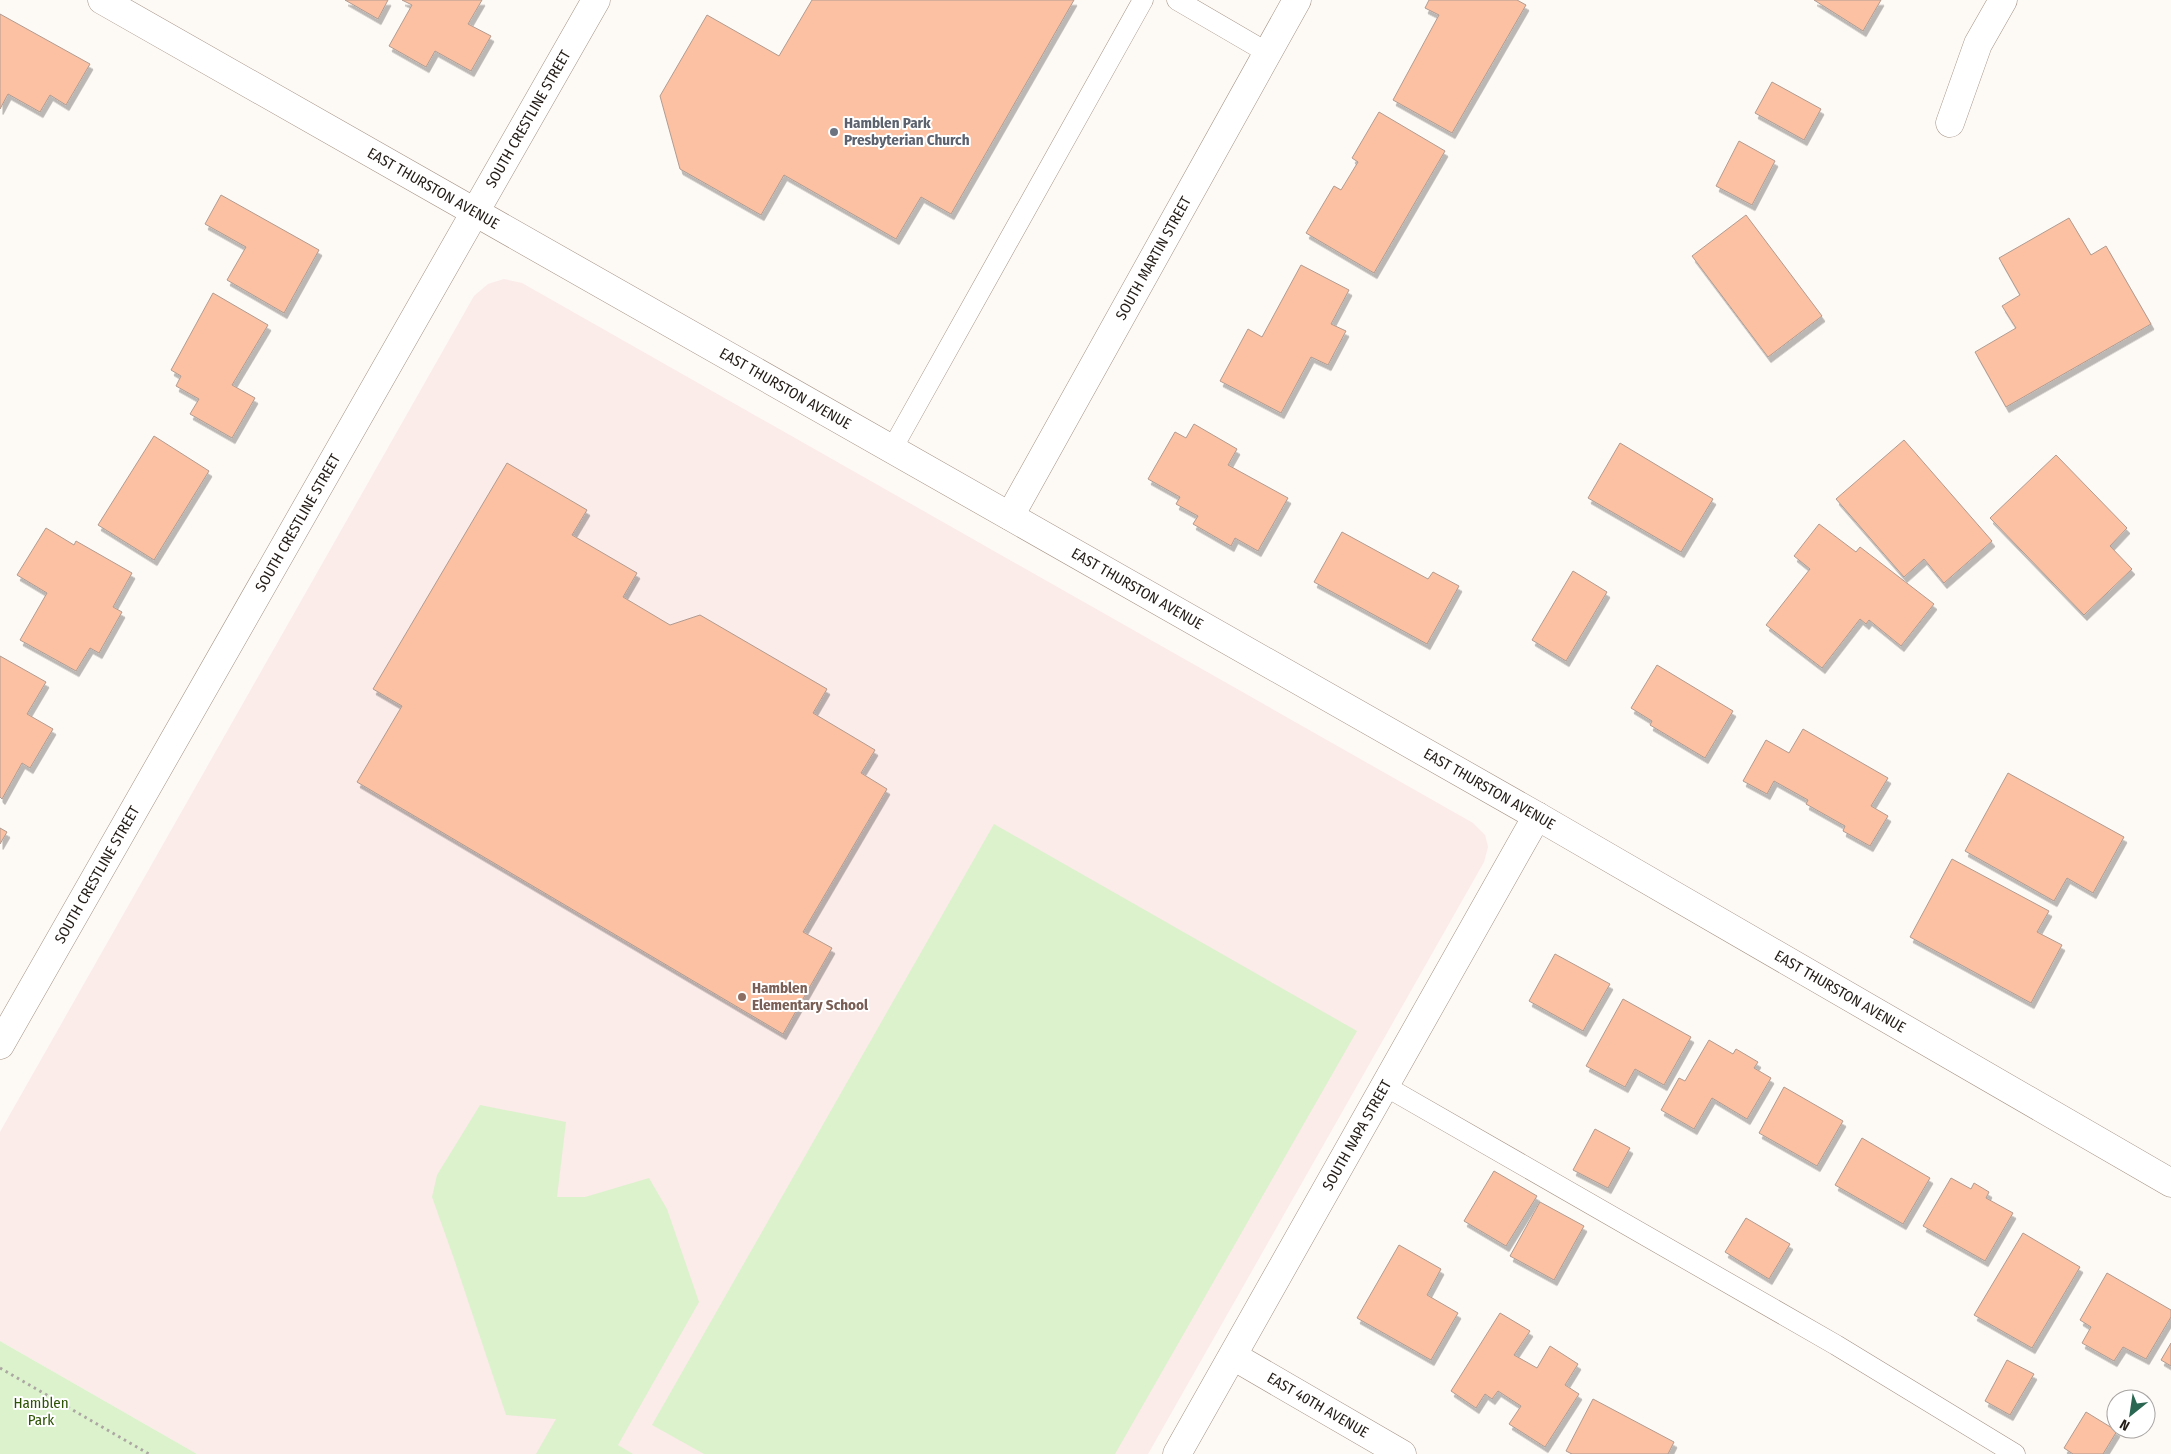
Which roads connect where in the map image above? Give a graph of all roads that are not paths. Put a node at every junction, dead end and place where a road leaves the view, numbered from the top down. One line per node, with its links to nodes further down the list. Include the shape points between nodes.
1 (102, 0): 9 (street, EAST THURSTON AVENUE)
2 (596, 0): 9 (street, SOUTH CRESTLINE STREET)
3 (1142, 0): 10 (lane)
4 (1177, 0): 7 (lane)
5 (1298, 0): 7 (street, SOUTH MARTIN STREET)
6 (2003, 0): 8 (street, via 1978,44)
7 (1268, 53): 11 (street, SOUTH MARTIN STREET)
8 (1950, 123)
9 (476, 213): 10 (street, EAST THURSTON AVENUE); 13 (street, SOUTH CRESTLINE STREET)
10 (892, 449): 11 (street, EAST THURSTON AVENUE)
11 (1010, 516): 12 (street, EAST THURSTON AVENUE)
12 (1537, 816): 14 (street, SOUTH NAPA STREET); 15 (street, EAST THURSTON AVENUE)
13 (0, 1044)
14 (1385, 1086): 16 (street, SOUTH NAPA STREET); 19 (lane, via 1836,1345)
15 (2171, 1183)
16 (1233, 1356): 17 (street, SOUTH NAPA STREET); 18 (street, EAST 40TH AVENUE)
17 (1177, 1454)
18 (1402, 1454)
19 (2015, 1454)

